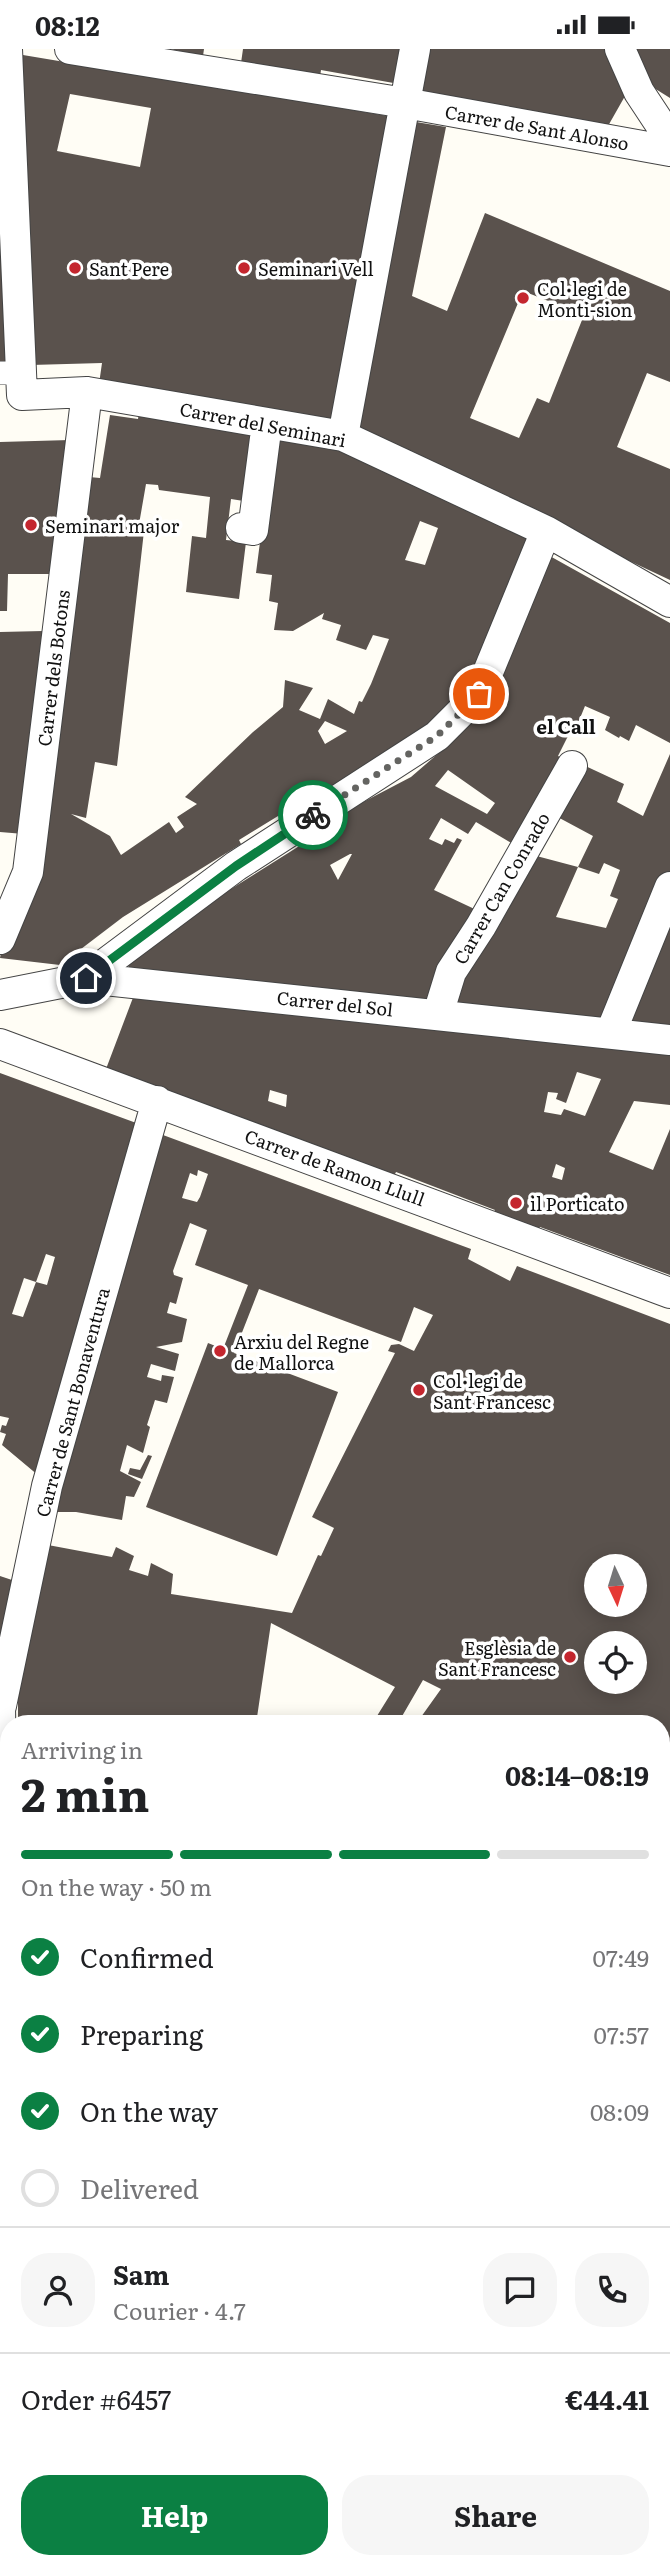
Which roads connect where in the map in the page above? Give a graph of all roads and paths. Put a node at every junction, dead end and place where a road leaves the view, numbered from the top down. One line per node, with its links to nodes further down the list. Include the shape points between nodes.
1 (7, 49): 8 (street)
2 (70, 49): 5 (street, Carrer de Sant Alonso)
3 (415, 49): 5 (street)
4 (620, 49): 6 (street, via 639,92)
5 (405, 103): 7 (street, Carrer de Sant Alonso); 11 (street)
6 (670, 139)
7 (670, 151)
8 (15, 380): 9 (street, Carrer del Seminari)
9 (88, 392): 10 (street, Carrer del Seminari); 17 (street, Carrer dels Botons, via 28,872)
10 (267, 423): 11 (street, Carrer del Seminari); 12 (street, via 253,530)
11 (343, 436): 13 (street, Carrer del Seminari)
12 (241, 528)
13 (547, 531): 14 (street, Carrer del Seminari); 18 (street, via 479,694 437,736 236,866)
14 (670, 602)
15 (572, 766): 20 (street, Carrer Can Conrado, via 451,972)
16 (670, 887): 21 (street)
17 (0, 939)
18 (86, 978): 19 (street, Carrer del Sol); 20 (street, Carrer del Sol)
19 (0, 995)
20 (438, 1014): 21 (street, Carrer del Sol)
21 (611, 1032): 22 (street, Carrer del Sol)
22 (670, 1040)
23 (0, 1044): 24 (street, Carrer de Ramon Llull)
24 (157, 1101): 25 (street, Carrer de Ramon Llull); 26 (street, Carrer de Sant Bonaventura, via 47,1486)
25 (670, 1293)
26 (1, 1706)

